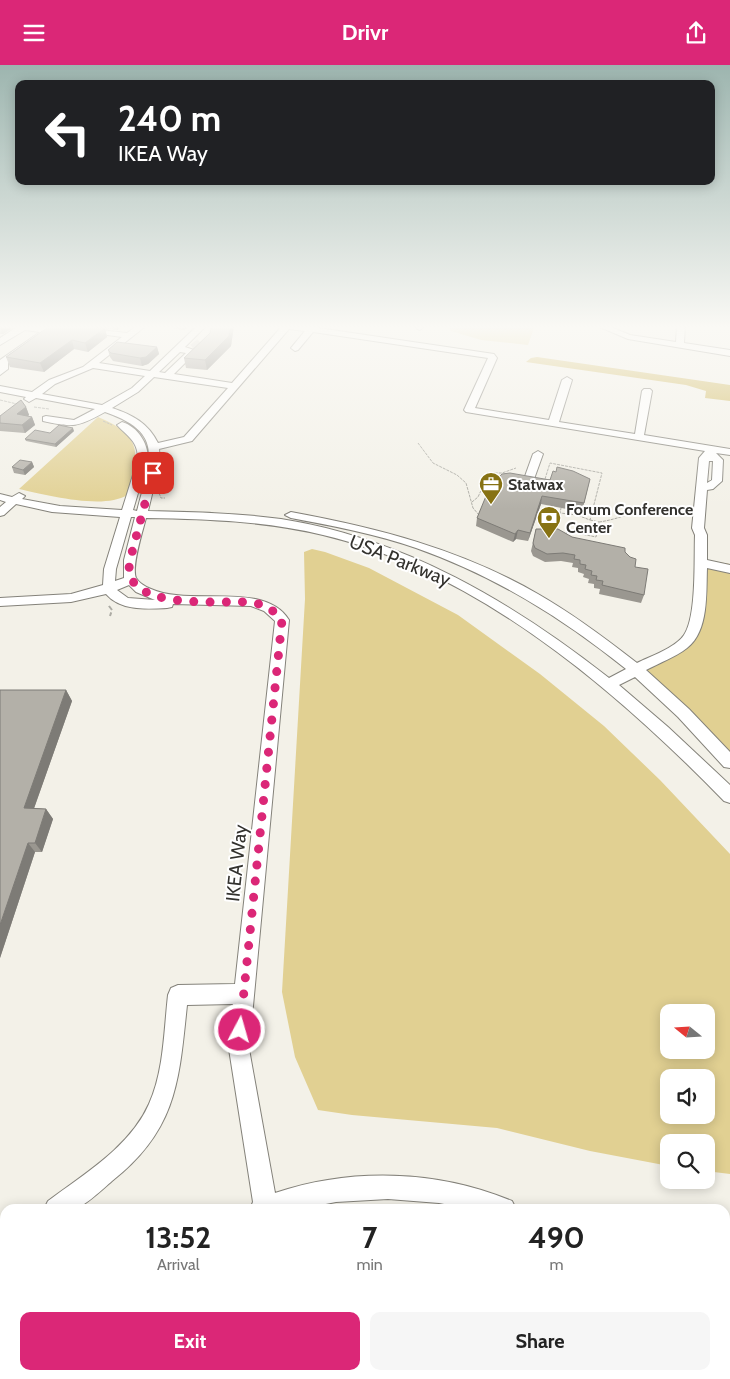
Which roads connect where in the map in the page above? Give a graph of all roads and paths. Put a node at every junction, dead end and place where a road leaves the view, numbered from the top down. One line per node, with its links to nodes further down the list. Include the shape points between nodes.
1 (47, 386): 9 (street)
2 (139, 386): 10 (street)
3 (234, 386): 18 (street, via 188,439)
4 (480, 386): 14 (street, via 469,410)
5 (565, 386): 14 (street)
6 (0, 389): 9 (street)
7 (647, 391): 16 (street)
8 (0, 399): 9 (street); 9 (path)
9 (27, 401): 10 (street); 11 (path); 12 (street)
10 (105, 408): 12 (street); 18 (street, via 138,423 148,433)
11 (54, 410)
12 (91, 415): 13 (street, via 74,423); 15 (path); 31 (street, via 124,425 141,444 143,459)
13 (46, 419)
14 (553, 424): 16 (street)
15 (116, 428)
16 (639, 437): 19 (street)
17 (418, 443): 28 (path, via 433,463 466,483)
18 (154, 447): 32 (street, via 155,461)
19 (710, 452): 20 (street); 38 (street, via 707,529 701,535)
20 (730, 452)
21 (538, 454): 23 (street)
22 (516, 468): 28 (path, via 489,473 478,497)
23 (529, 479)
24 (545, 479): 35 (path, via 550,463 602,473)
25 (0, 488): 27 (street, USA Parkway)
26 (0, 497): 27 (street, USA Parkway)
27 (18, 497): 31 (street, USA Parkway, via 59,509); 33 (street)
28 (472, 502): 34 (path)
29 (665, 507): 36 (path, via 640,509 620,519)
30 (561, 508): 35 (path, via 560,513)
31 (129, 509): 32 (street, USA Parkway); 42 (street, via 107,579)
32 (144, 509): 41 (street, via 130,560); 47 (street, USA Parkway, via 228,509 288,514 351,526 419,545 470,564 542,601 603,641); 48 (street, USA Parkway, via 281,523 346,537 395,554 459,584 498,607)
33 (0, 513)
34 (480, 516)
35 (590, 520): 36 (path)
36 (599, 522): 37 (path, via 596,537 567,531)
37 (564, 538)
38 (700, 559): 39 (street); 40 (street); 47 (street, via 698,606 690,637 682,646)
39 (730, 559)
40 (730, 569)
41 (132, 579): 42 (street); 43 (street, IKEA Way, via 149,594)
42 (108, 588): 43 (street, IKEA Way, via 118,599 141,605); 44 (street, via 69,599 20,598)
43 (188, 601): 51 (street, IKEA Way, via 251,602 269,607 282,620)
44 (0, 602)
45 (107, 603): 46 (path, via 112,610)
46 (110, 616)
47 (637, 669): 48 (street); 49 (street, USA Parkway)
48 (607, 685): 50 (street, USA Parkway, via 684,750)
49 (730, 761)
50 (730, 795)
51 (244, 994): 52 (street, via 178,995 165,1091 155,1115 142,1137 122,1159); 53 (street, IKEA Way, via 240,1049)
52 (63, 1204)
53 (264, 1204)
54 (280, 1204): 55 (street, via 316,1194 389,1187 466,1196)
55 (489, 1204)

